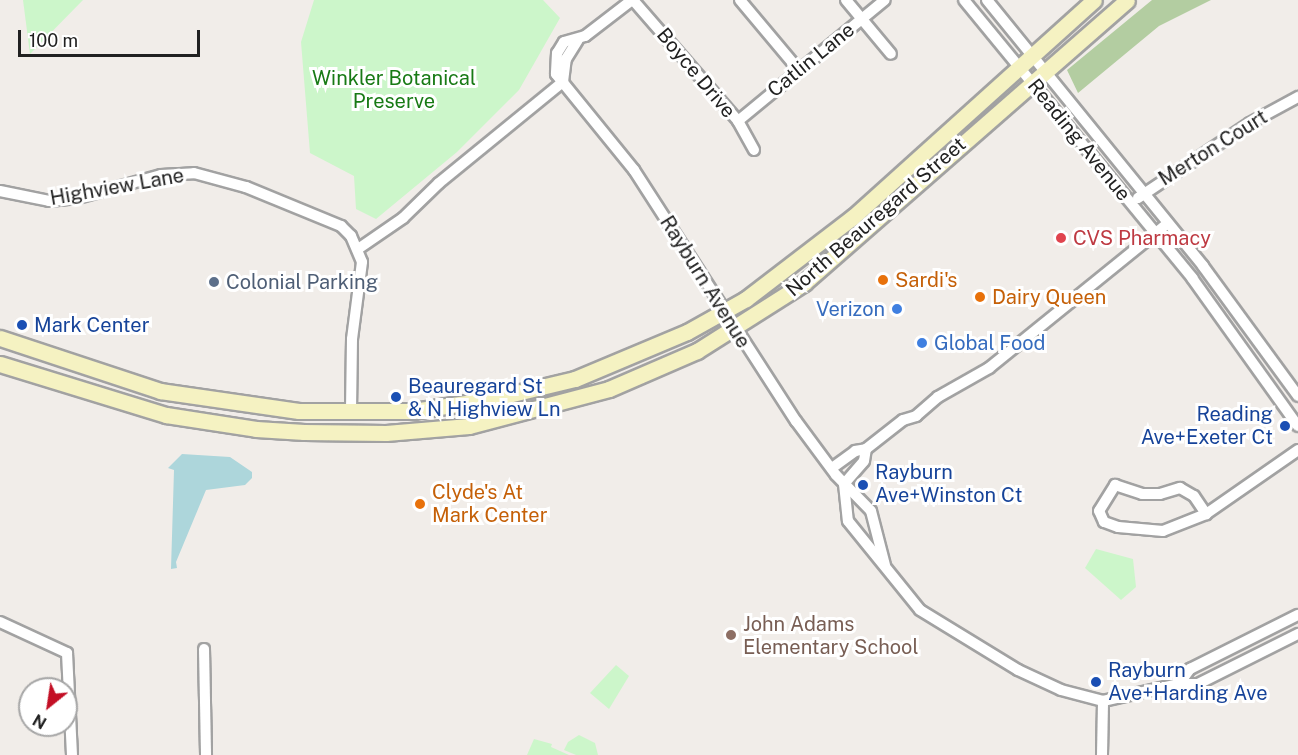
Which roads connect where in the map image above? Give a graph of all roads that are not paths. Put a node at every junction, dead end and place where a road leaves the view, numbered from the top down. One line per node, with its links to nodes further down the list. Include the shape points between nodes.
1 (633, 0): 15 (street, via 578,40 566,59); 18 (street, Boyce Drive)
2 (740, 0): 13 (street)
3 (846, 0): 9 (street)
4 (885, 0): 9 (street, Catlin Lane)
5 (987, 0): 11 (street, Reading Avenue)
6 (1094, 0): 11 (main road, North Beauregard Street)
7 (1127, 0): 14 (main road, North Beauregard Street)
8 (966, 1): 12 (street, Reading Avenue)
9 (861, 19): 10 (street); 13 (street, Catlin Lane)
10 (891, 54)
11 (1032, 54): 12 (main road, North Beauregard Street); 14 (street, Reading Avenue)
12 (1018, 66): 16 (street, Reading Avenue); 26 (main road, North Beauregard Street, via 853,217)
13 (798, 69): 18 (street, Catlin Lane)
14 (1045, 71): 16 (main road, North Beauregard Street); 21 (street, Reading Avenue)
15 (563, 82): 25 (street, via 439,183 403,218); 26 (street, Rayburn Avenue, via 634,170)
16 (1031, 82): 22 (street, Reading Avenue); 27 (main road, North Beauregard Street, via 804,283)
17 (1298, 97): 21 (street, Merton Court, via 1250,123)
18 (738, 121): 19 (street, Boyce Drive)
19 (754, 150)
20 (0, 191): 25 (street, Highview Lane, via 26,199 64,200 150,177 194,173 223,179 316,213 341,226)
21 (1143, 194): 22 (street, Merton Court); 23 (street, Reading Avenue)
22 (1131, 204): 24 (street, Reading Avenue)
23 (1168, 223): 24 (street); 30 (street, Reading Avenue, via 1240,313)
24 (1155, 233): 31 (street, Reading Avenue); 34 (street, via 989,368 938,397)
25 (358, 249): 32 (street, via 362,262 352,339)
26 (724, 312): 27 (street, Rayburn Avenue); 32 (main road, North Beauregard Street, via 575,379 451,406)
27 (735, 330): 29 (main road, North Beauregard Street, via 634,380 561,403 469,426 386,433 304,432 201,422 119,403); 36 (street, Rayburn Avenue)
28 (0, 338): 32 (main road, North Beauregard Street, via 159,391 247,406)
29 (0, 364)
30 (1297, 394): 31 (street)
31 (1283, 403): 33 (street, Reading Avenue)
32 (351, 413)
33 (1298, 426)
34 (866, 449): 36 (street, via 855,451); 37 (street, via 864,461)
35 (1298, 450): 38 (street)
36 (832, 468): 37 (street, Rayburn Avenue)
37 (844, 484): 39 (street, Rayburn Avenue, via 871,511); 39 (street, Rayburn Avenue, via 848,521)
38 (1206, 514): 38 (street, via 1163,531 1118,527 1104,522 1099,511 1115,485 1142,494 1180,488 1194,496)
39 (885, 565): 45 (street, Rayburn Avenue, via 901,592 935,620 1035,679)
40 (1298, 615): 44 (street, via 1190,669)
41 (0, 622): 46 (street, via 67,653)
42 (1298, 634): 44 (street, via 1198,684)
43 (204, 649): 47 (street)
44 (1179, 684): 45 (street)
45 (1103, 701): 48 (street)
46 (72, 755)
47 (206, 755)
48 (1102, 755)

